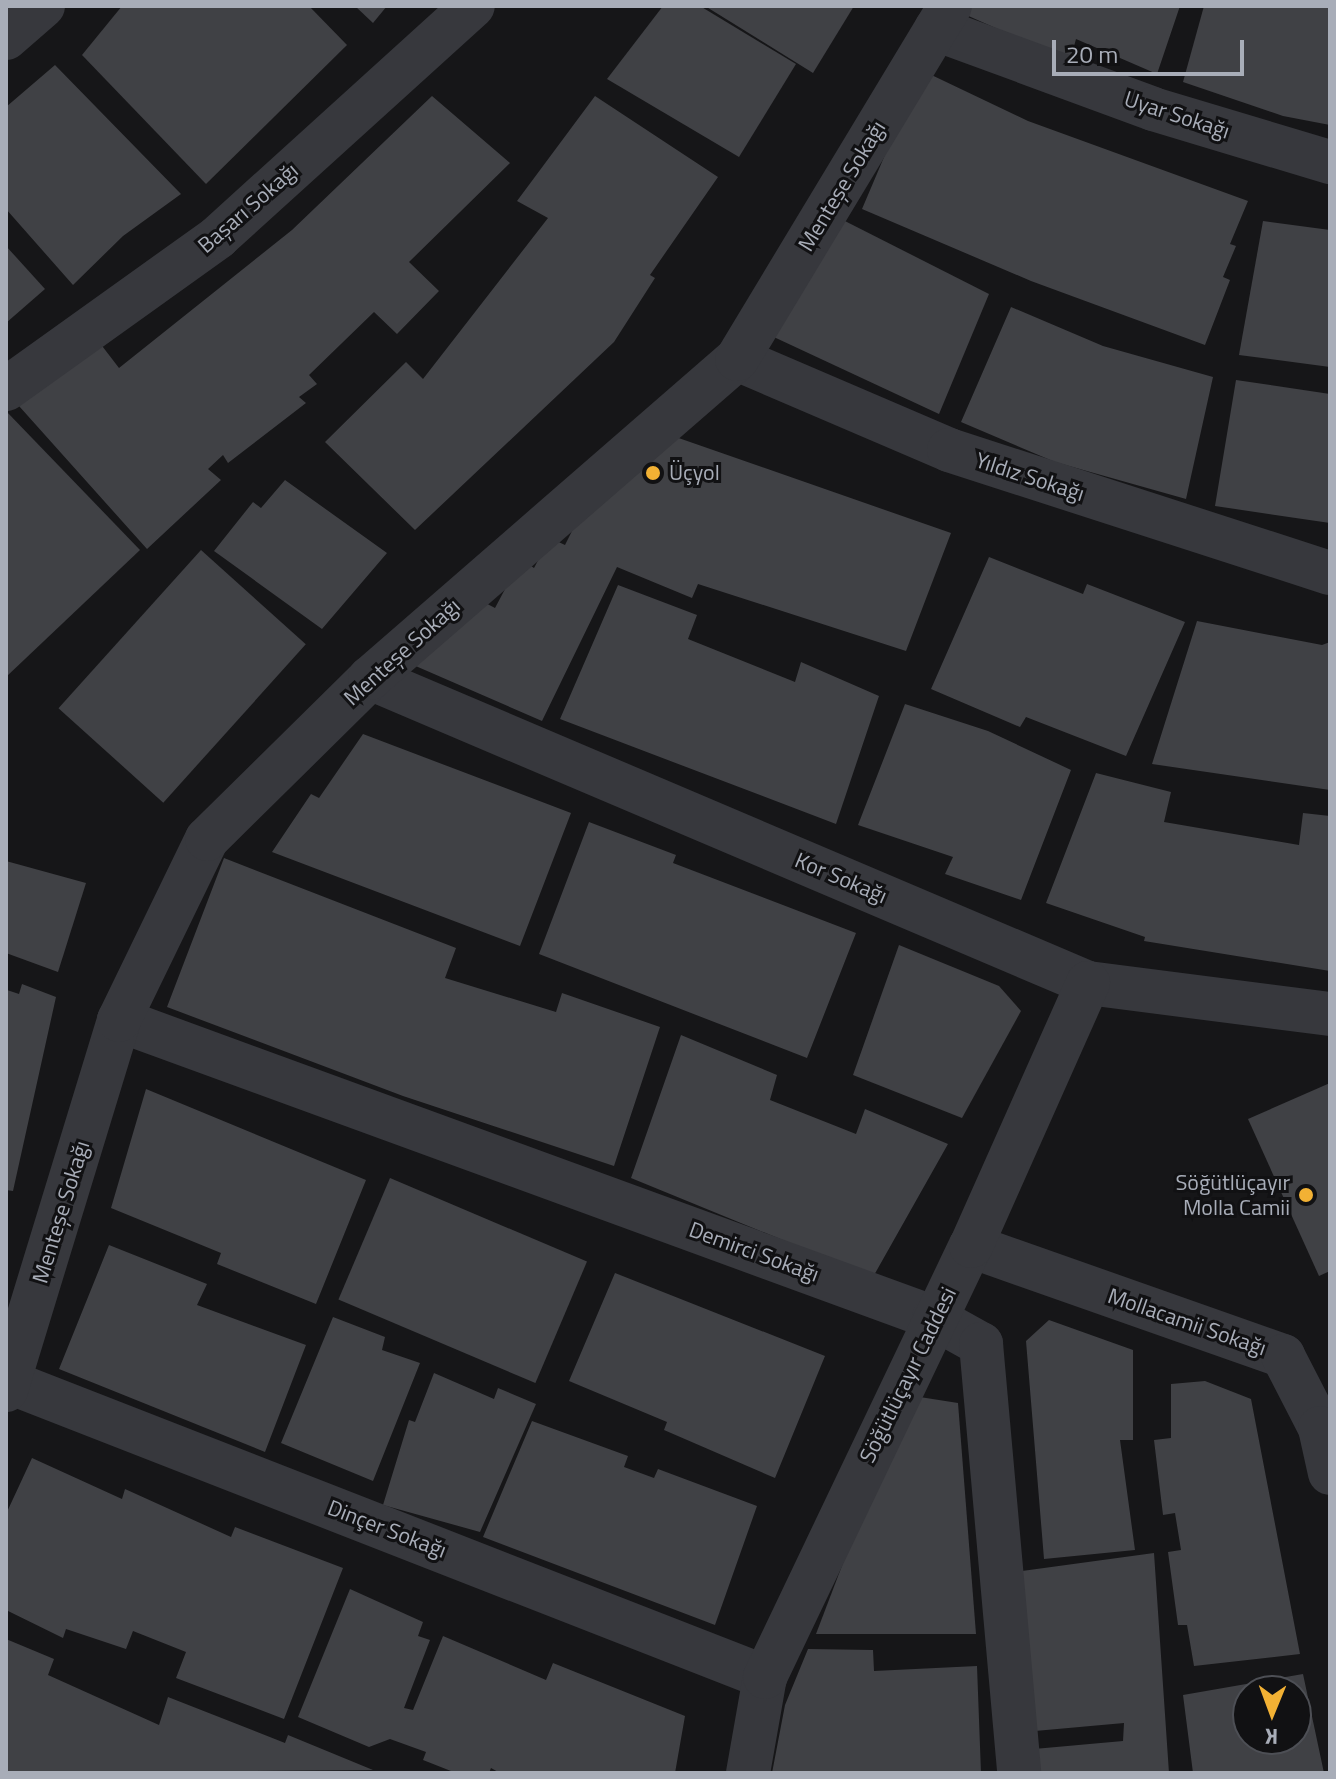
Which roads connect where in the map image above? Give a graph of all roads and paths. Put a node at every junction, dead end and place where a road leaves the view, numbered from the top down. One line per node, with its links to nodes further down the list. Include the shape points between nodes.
1 (43, 6): 4 (street)
2 (473, 6): 7 (street, Başarı Sokağı, via 218,237)
3 (943, 18): 5 (street, Uyar Sokağı, via 1153,109); 6 (street, Menteşe Sokağı)
4 (6, 38)
5 (1330, 162)
6 (737, 359): 8 (street, Yıldız Sokağı, via 949,450); 9 (street, Menteşe Sokağı)
7 (6, 389)
8 (1330, 573)
9 (370, 678): 10 (street, Kor Sokağı); 12 (street, Menteşe Sokağı, via 207,839)
10 (1088, 983): 11 (street, Kor Sokağı); 13 (street, Söğütlüçayır Caddesi)
11 (1330, 1014)
12 (119, 1020): 14 (street, Demirci Sokağı); 15 (street, Menteşe Sokağı)
13 (971, 1246): 14 (street, Söğütlüçayır Caddesi); 16 (street, Mollacamii Sokağı, via 1283,1356 1320,1428)
14 (934, 1318): 17 (street, Söğütlüçayır Caddesi); 19 (street, Demirci Sokağı, via 981,1344)
15 (8, 1386): 17 (street, Dinçer Sokağı)
16 (1330, 1473)
17 (765, 1677): 18 (street, Söğütlüçayır Caddesi)
18 (748, 1773)
19 (1019, 1773)

